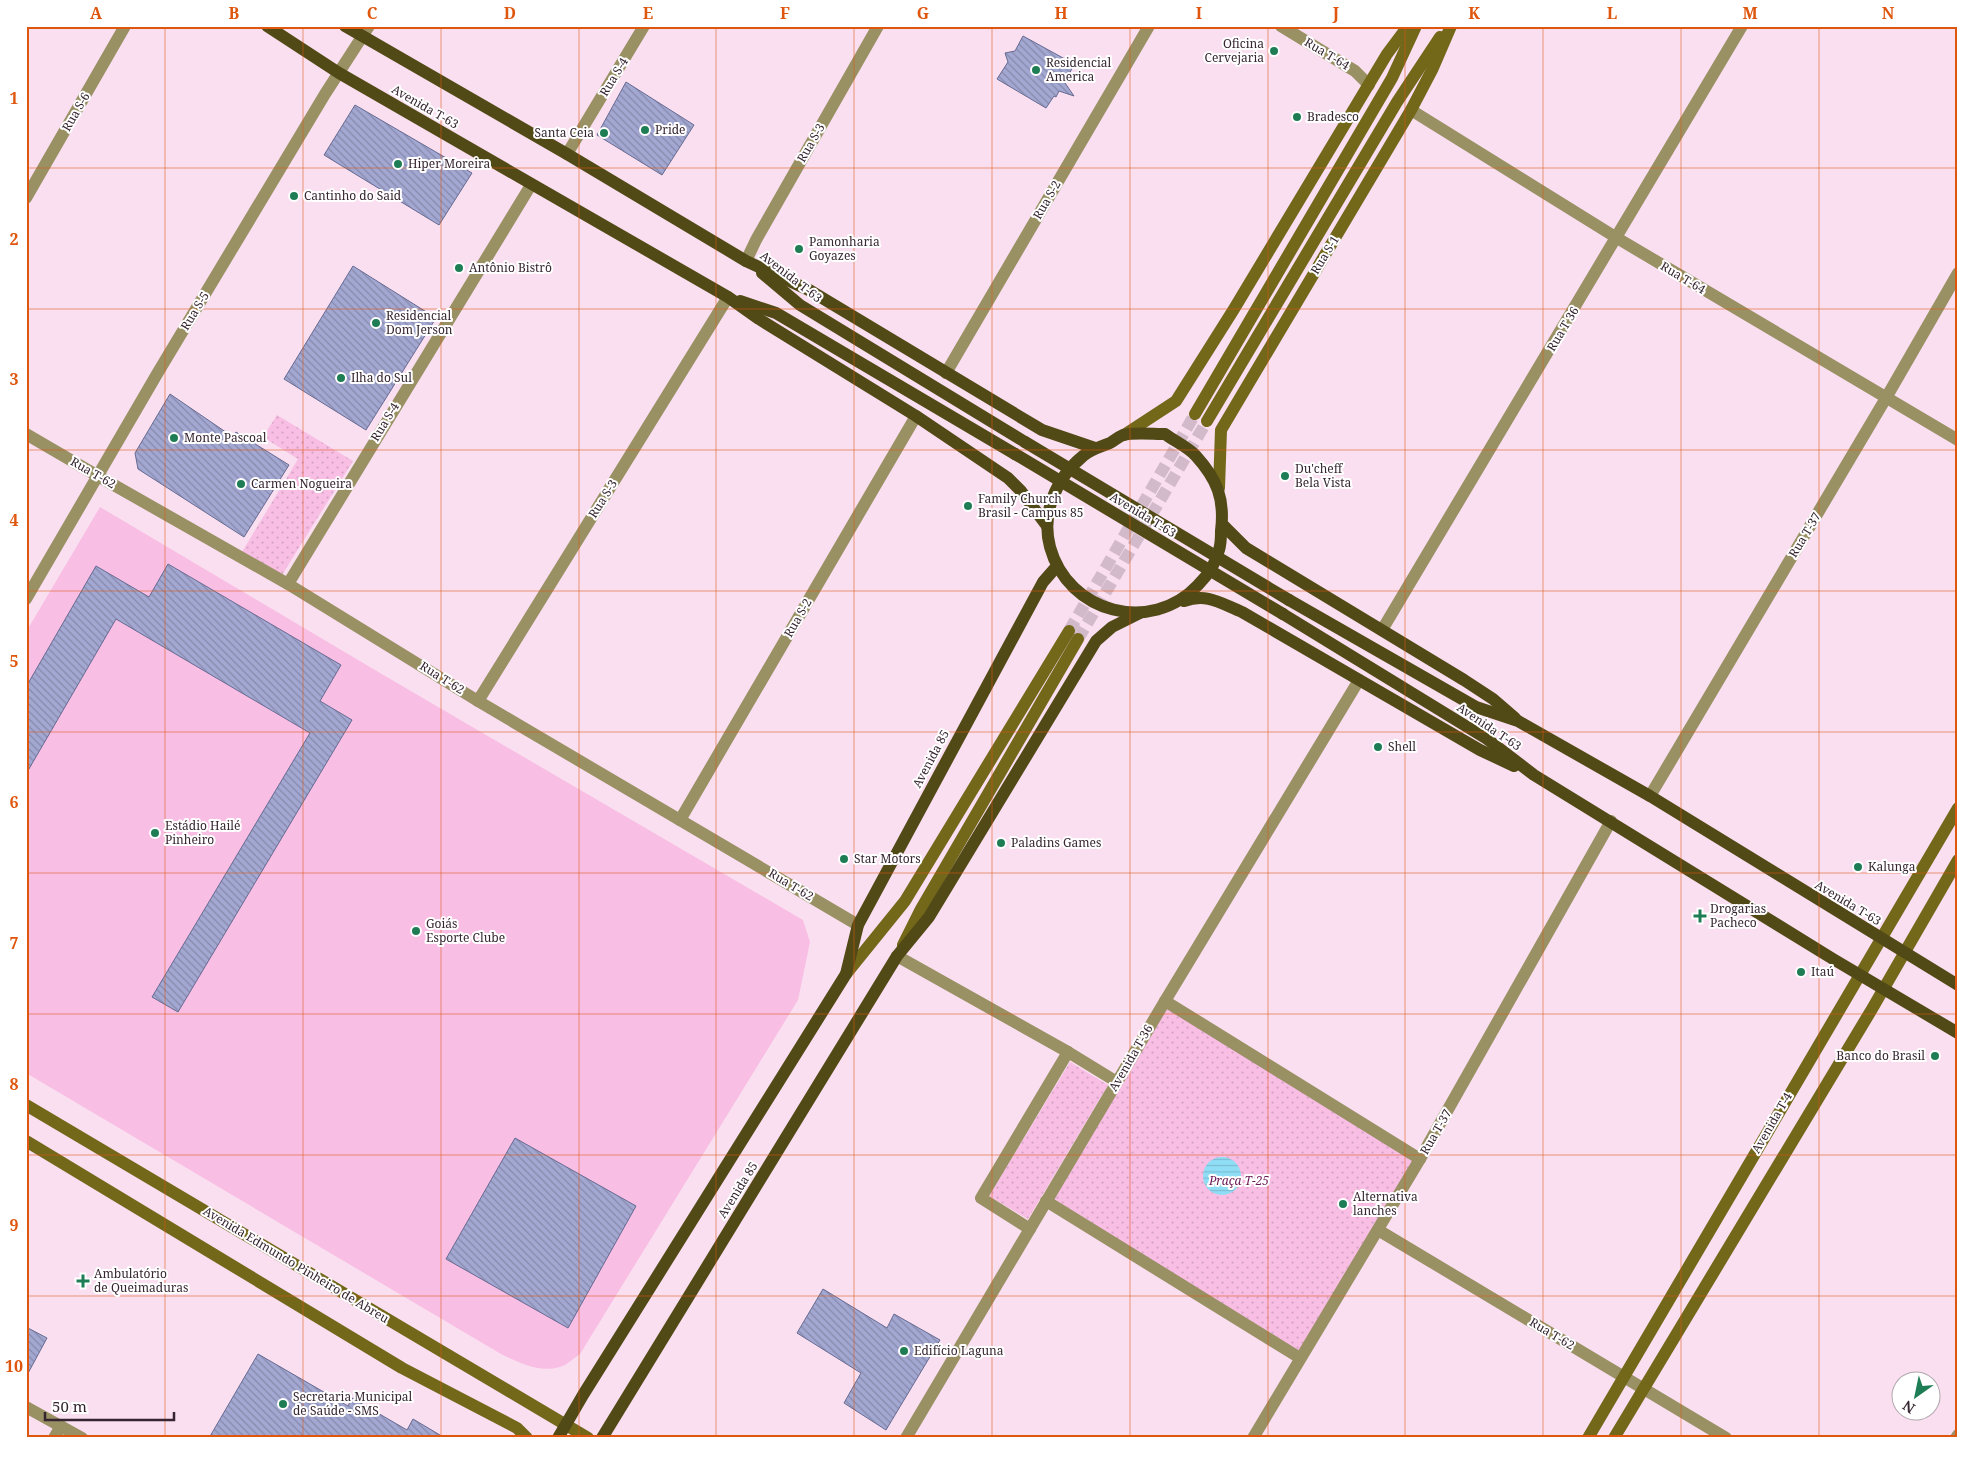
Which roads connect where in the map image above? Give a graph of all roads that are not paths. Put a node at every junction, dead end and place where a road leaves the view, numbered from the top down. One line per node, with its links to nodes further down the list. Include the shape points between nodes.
1 (125, 26): 19 (street, Rua S-6)
2 (268, 26): 14 (main road, Avenida T-63)
3 (345, 26): 13 (main road, Avenida T-63)
4 (644, 26): 17 (street, Rua S-4)
5 (878, 26): 21 (street, Rua S-3)
6 (1149, 26): 24 (street, Rua S-2)
7 (1281, 26): 15 (street, Rua T-64, via 1355,71)
8 (1408, 26): 15 (main road)
9 (1416, 26): 26 (main road, via 1392,78)
10 (1447, 26): 28 (main road, Rua S-1, via 1397,102)
11 (1452, 26): 16 (main road, Rua S-1)
12 (1742, 26): 20 (street, Rua T 36)
13 (366, 32): 14 (street, Rua S-5); 17 (main road, Avenida T-63)
14 (339, 73): 18 (main road, Avenida T-63); 33 (street, Rua S-5)
15 (1369, 85): 30 (main road, via 1176,401)
16 (1411, 110): 20 (street, Rua T-64); 34 (main road, Rua S-1, via 1220,430)
17 (567, 154): 21 (main road, Avenida T-63)
18 (531, 185): 23 (main road, Avenida T-63); 38 (street, Rua S-4)
19 (26, 198)
20 (1617, 238): 25 (street, Rua T-64); 42 (street, Rua T 36)
21 (746, 261): 24 (main road, Avenida T-63, via 809,290); 45 (main road, Avenida T-63, bridge, via 800,305 1290,600 1476,707)
22 (1958, 273): 25 (street, Rua T-37)
23 (728, 298): 27 (main road, Avenida T-63); 44 (street, Rua S-3); 46 (main road, Avenida T-63, bridge, via 776,313 1016,454 1487,739)
24 (946, 373): 32 (main road, Avenida T-63, via 1042,430)
25 (1886, 398): 31 (street, Rua T-64); 47 (street, Rua T-37)
26 (1195, 414)
27 (916, 416): 36 (main road, Avenida T-63, via 1008,478); 49 (street, Rua S-2)
28 (1207, 422)
29 (26, 434): 33 (street, Rua T-62)
30 (1124, 435): 32 (main road); 34 (main road, via 1165,434 1195,454)
31 (1958, 440)
32 (1095, 448): 36 (main road, via 1064,475 1052,499)
33 (98, 476): 38 (street, Rua T-62); 39 (street, Rua S-5)
34 (1219, 488): 35 (main road)
35 (1222, 524): 40 (main road, via 1219,551 1207,576); 42 (main road, Avenida T-63, via 1246,548)
36 (1048, 526): 37 (main road, via 1050,547)
37 (1057, 566): 41 (main road, via 1072,586 1092,602 1115,611); 52 (main road, Avenida 85, via 1042,582)
38 (288, 584): 44 (street, Rua T-62)
39 (26, 599)
40 (1177, 603): 41 (main road); 43 (main road, Avenida T-63, via 1197,596 1210,598 1242,612)
41 (1140, 613): 55 (main road, Avenida 85, via 1112,627 1096,641 929,918)
42 (1382, 630): 45 (main road, Avenida T-63, via 1493,699)
43 (1359, 680): 46 (main road, Avenida T-63, via 1480,750); 60 (street, Avenida T-36)
44 (478, 700): 49 (street, Rua T-62)
45 (1518, 721): 47 (main road, Avenida T-63)
46 (1534, 775): 50 (main road, Avenida T-63)
47 (1650, 796): 53 (main road, Avenida T-63)
48 (1958, 808): 53 (main road, Avenida T-4)
49 (680, 820): 52 (street, Rua T-62)
50 (1611, 821): 57 (main road, Avenida T-63); 66 (street, Rua T-37)
51 (1958, 860): 54 (main road)
52 (858, 925): 56 (main road, Avenida 85)
53 (1881, 939): 54 (main road, Avenida T-63); 57 (main road, Avenida T-4)
54 (1904, 953): 58 (main road, Avenida T-63); 59 (main road)
55 (897, 956): 56 (main road, Avenida 85, via 1074,635 905,901); 62 (street); 81 (main road, Avenida 85)
56 (846, 974): 74 (main road, Avenida 85)
57 (1859, 974): 59 (main road, Avenida T-63); 71 (main road, Avenida T-4)
58 (1958, 985)
59 (1884, 989): 61 (main road, Avenida T-63); 72 (main road)
60 (1164, 1001): 63 (street, Avenida T-36); 66 (street)
61 (1958, 1032)
62 (1068, 1052): 63 (street); 68 (street, via 981,1198)
63 (1117, 1082): 67 (street, Avenida T-36)
64 (26, 1105): 74 (main road, Avenida Edmundo Pinheiro de Abreu)
65 (26, 1141): 78 (main road, via 394,1363 517,1428)
66 (1420, 1158): 69 (street, Rua T-37)
67 (1046, 1201): 68 (street, Avenida T-36); 70 (street)
68 (1030, 1228): 82 (street, Avenida T-36)
69 (1378, 1230): 70 (street, Rua T-37); 71 (street, Rua T-62)
70 (1300, 1358): 83 (street, Rua T-37)
71 (1624, 1377): 72 (street, Rua T-62); 84 (main road, Avenida T-4)
72 (1643, 1388): 85 (main road); 86 (street, Rua T-62)
73 (26, 1407): 75 (street)
74 (566, 1424): 79 (main road, Avenida 85); 80 (main road, Avenida Edmundo Pinheiro de Abreu)
75 (61, 1426): 76 (street); 77 (street)
76 (54, 1438)
77 (82, 1438)
78 (527, 1438)
79 (558, 1438)
80 (588, 1438)
81 (602, 1438)
82 (906, 1438)
83 (1252, 1438)
84 (1588, 1438)
85 (1614, 1438)
86 (1726, 1438)

